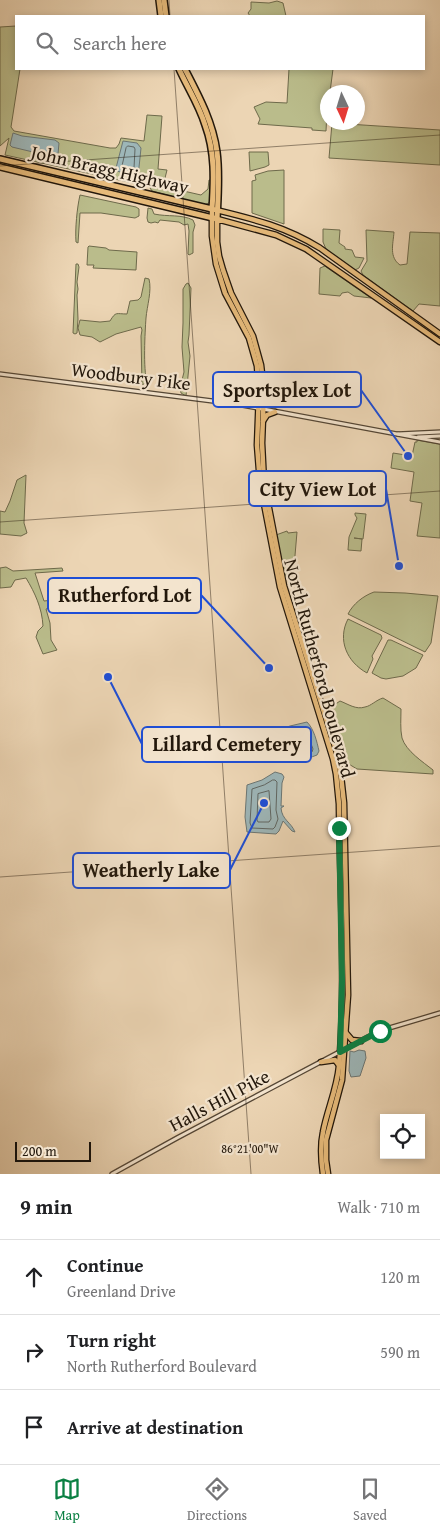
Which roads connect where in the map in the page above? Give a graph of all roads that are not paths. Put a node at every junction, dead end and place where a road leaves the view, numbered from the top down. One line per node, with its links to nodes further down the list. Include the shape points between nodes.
1 (159, 0): 3 (highway)
2 (164, 0): 4 (highway)
3 (161, 15)
4 (166, 15)
5 (179, 70): 13 (highway, via 208,131 214,165)
6 (187, 70): 13 (highway, via 213,130 218,160)
7 (0, 159): 9 (highway, John Bragg Highway)
8 (0, 168): 10 (highway, John Bragg Highway)
9 (83, 179): 10 (highway); 11 (highway, John Bragg Highway)
10 (81, 187): 12 (highway, John Bragg Highway)
11 (147, 194): 12 (highway); 13 (highway, John Bragg Highway)
12 (145, 202): 14 (highway, John Bragg Highway)
13 (215, 210): 14 (highway); 15 (main road, via 263,222 301,237)
14 (215, 218): 16 (main road, via 276,235 306,249); 18 (main road, via 219,256 226,281 258,351 264,382)
15 (440, 334)
16 (440, 342)
17 (0, 374): 18 (street, Woodbury Pike)
18 (261, 409): 19 (street, Woodbury Pike); 20 (main road, North Rutherford Boulevard); 30 (main road, North Rutherford Boulevard, via 257,445 260,483 279,583 336,774)
19 (275, 412): 20 (main road, via 267,415); 22 (street, Woodbury Pike)
20 (263, 422): 28 (main road, North Rutherford Boulevard, via 264,482 284,586 336,750 341,776 348,980)
21 (440, 432): 23 (street)
22 (398, 434): 23 (street); 25 (street)
23 (431, 435): 24 (street); 25 (street); 26 (street)
24 (440, 436)
25 (416, 438): 26 (street)
26 (440, 442)
27 (440, 1014): 29 (street, Halls Hill Pike, via 380,1031)
28 (346, 1032): 29 (main road, via 352,1040); 30 (main road, North Rutherford Boulevard)
29 (361, 1041): 30 (street, Halls Hill Pike)
30 (343, 1051): 31 (street, Halls Hill Pike); 32 (main road, North Rutherford Boulevard); 35 (main road, North Rutherford Boulevard, via 339,1095 326,1140)
31 (322, 1062): 32 (main road, via 333,1059); 33 (street, Halls Hill Pike)
32 (339, 1065): 34 (main road, North Rutherford Boulevard, via 337,1085 323,1132)
33 (112, 1174)
34 (323, 1174)
35 (328, 1174)

